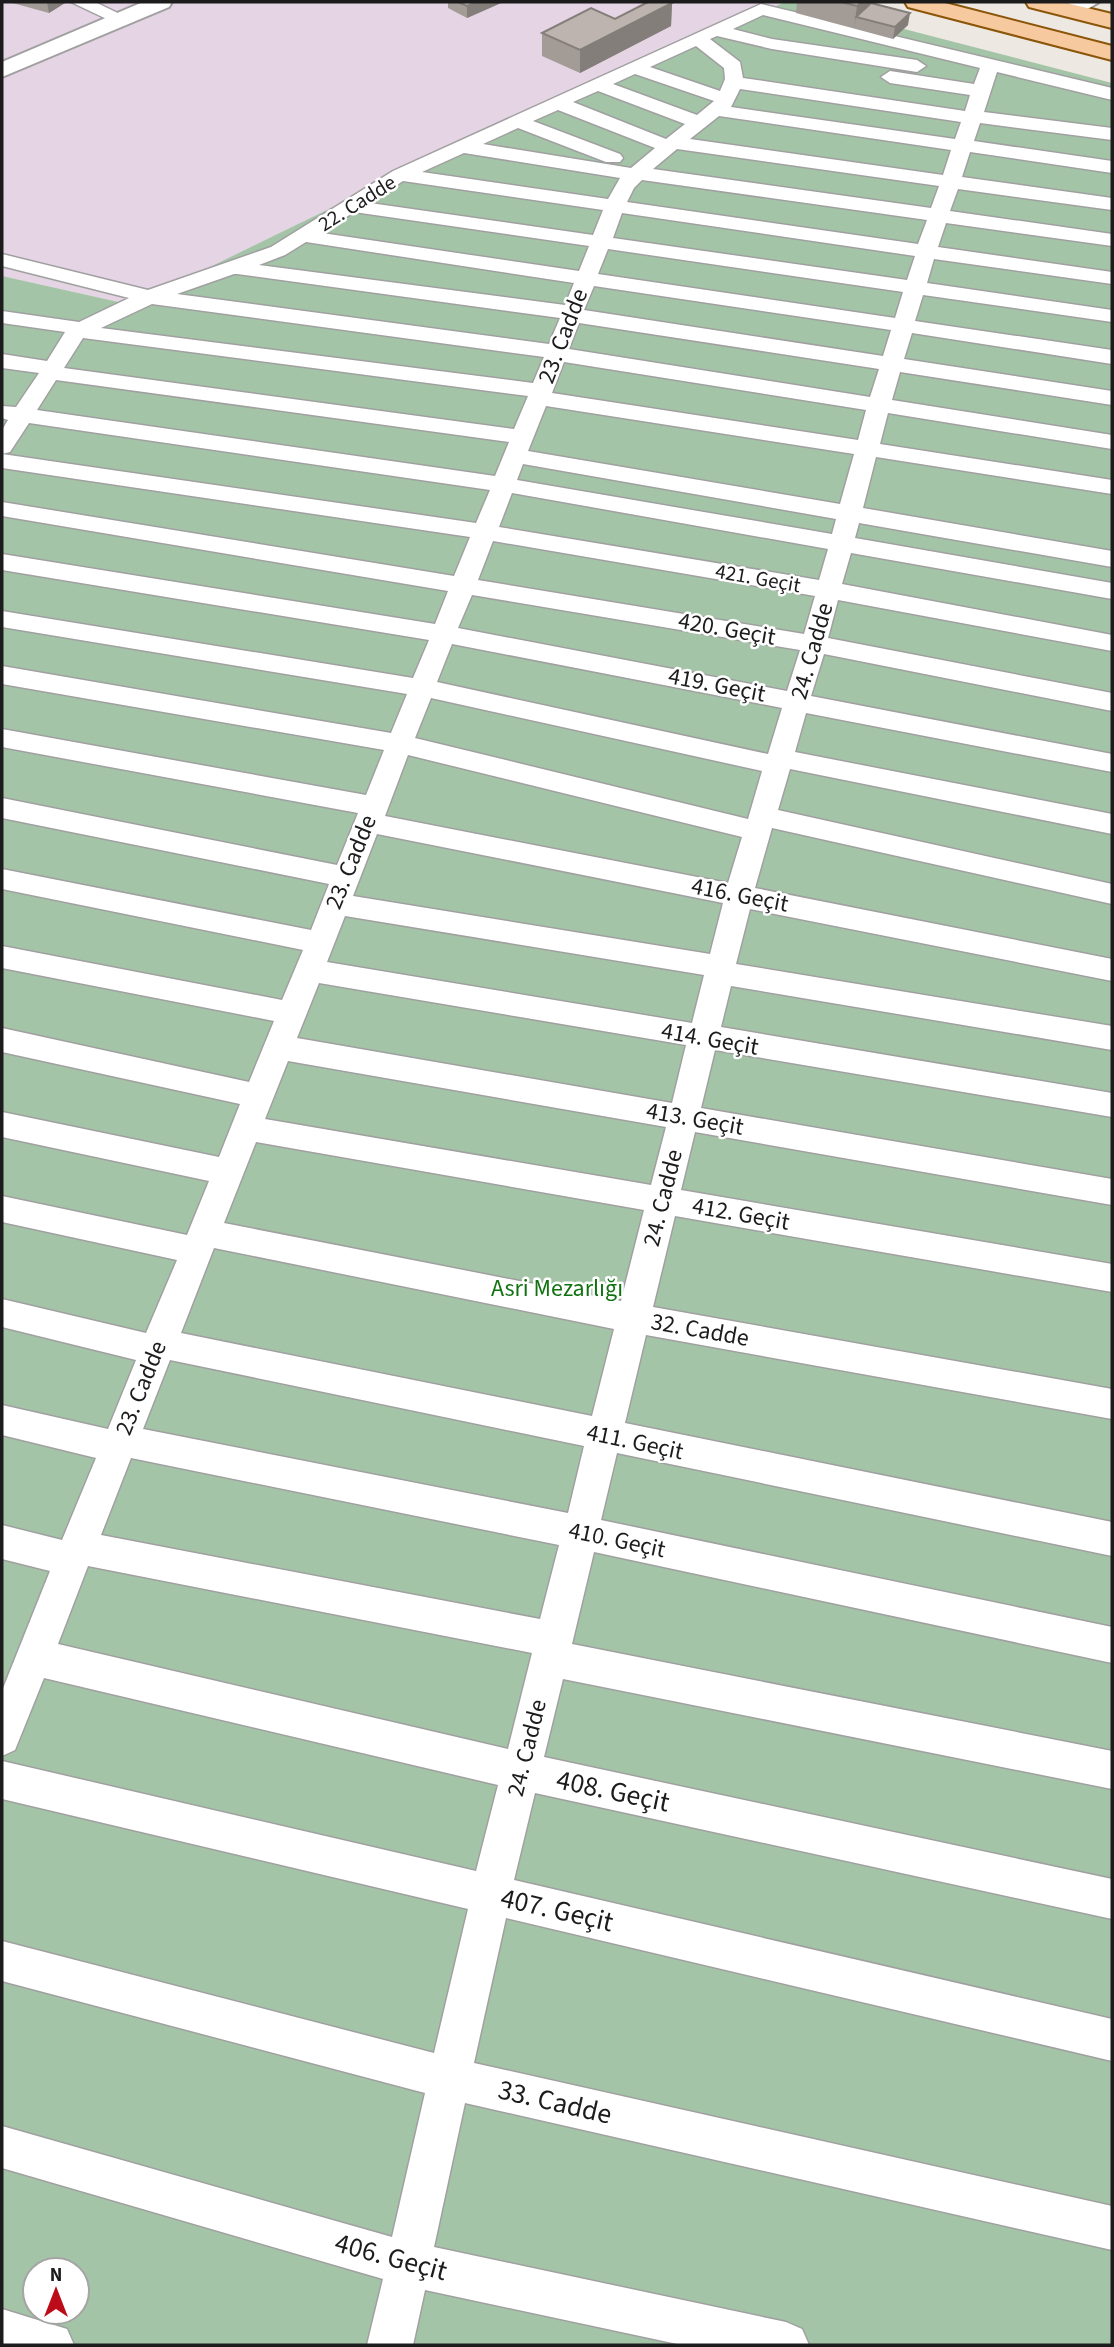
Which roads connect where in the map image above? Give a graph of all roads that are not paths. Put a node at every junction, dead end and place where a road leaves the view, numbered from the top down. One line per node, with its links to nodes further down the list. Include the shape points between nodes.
1 (80, 2): 6 (lane)
2 (161, 2): 6 (street)
3 (916, 2): 9 (main road)
4 (1037, 2): 5 (main road)
5 (1079, 6): 7 (main road)
6 (121, 19): 11 (street)
7 (1112, 21)
8 (710, 40): 10 (lane, 22. Cadde); 14 (lane); 14 (lane, 22. Cadde, via 761,9); 16 (lane, via 733,66)
9 (1112, 53)
10 (636, 68): 12 (lane, 22. Cadde); 16 (lane)
11 (2, 70)
12 (599, 85): 15 (lane, 22. Cadde); 16 (lane)
13 (1112, 94): 14 (lane)
14 (977, 102): 16 (lane); 16 (lane); 18 (lane); 21 (lane); 24 (lane, 24. Cadde)
15 (560, 104): 17 (lane, 22. Cadde); 19 (lane)
16 (718, 104): 19 (lane, 23. Cadde)
17 (519, 122): 20 (lane, 22. Cadde); 22 (lane)
18 (1112, 134)
19 (670, 145): 22 (lane, 23. Cadde); 24 (lane)
20 (463, 147): 22 (lane); 23 (lane, 22. Cadde)
21 (1112, 167)
22 (639, 172): 27 (lane, 23. Cadde); 28 (lane)
23 (400, 176): 26 (lane, 22. Cadde); 27 (lane)
24 (949, 183): 25 (lane); 28 (lane, 24. Cadde)
25 (1112, 204)
26 (352, 206): 29 (lane, 22. Cadde); 30 (lane)
27 (615, 206): 30 (lane, 23. Cadde); 32 (lane)
28 (938, 217): 31 (lane); 32 (lane, 24. Cadde)
29 (303, 236): 34 (lane, 22. Cadde, via 278,251); 35 (lane)
30 (601, 240): 35 (lane, 23. Cadde); 37 (lane)
31 (1112, 240)
32 (926, 251): 36 (lane); 37 (lane, 24. Cadde)
33 (2, 260): 38 (lane)
34 (229, 267): 38 (lane, 22. Cadde); 39 (lane)
35 (587, 276): 39 (lane, 23. Cadde); 42 (lane)
36 (1112, 278)
37 (916, 289): 40 (lane); 42 (lane, 24. Cadde)
38 (149, 297): 43 (lane, 22. Cadde); 44 (lane)
39 (572, 314): 44 (lane, 23. Cadde); 47 (lane)
40 (1112, 316)
41 (2, 317): 43 (lane, via 71,326)
42 (904, 327): 45 (lane); 47 (lane, 24. Cadde)
43 (77, 331): 48 (lane); 49 (lane)
44 (557, 353): 49 (lane, 23. Cadde); 51 (lane)
45 (1112, 356)
46 (2, 361): 48 (lane)
47 (892, 364): 50 (lane); 51 (lane, 24. Cadde)
48 (51, 370): 52 (lane); 55 (lane)
49 (541, 394): 55 (lane, 23. Cadde); 56 (lane)
50 (1112, 398)
51 (878, 408): 53 (lane); 56 (lane, 24. Cadde)
52 (12, 413): 54 (lane); 58 (lane)
53 (1112, 442)
54 (2, 447)
55 (521, 447): 58 (lane, 23. Cadde); 61 (lane)
56 (869, 449): 59 (lane); 61 (lane, 24. Cadde)
57 (2, 461): 62 (lane, 421. Geçit)
58 (505, 485): 61 (lane); 62 (lane, 23. Cadde)
59 (1112, 487)
60 (2, 509): 65 (lane, 420. Geçit)
61 (846, 527): 63 (lane); 66 (lane, 24. Cadde); 67 (lane)
62 (485, 532): 65 (lane, 23. Cadde); 66 (lane, 421. Geçit)
63 (1112, 559)
64 (2, 562): 69 (lane, 419. Geçit)
65 (464, 584): 69 (lane, 23. Cadde); 71 (lane, 420. Geçit)
66 (829, 590): 70 (lane, 421. Geçit); 71 (lane, 24. Cadde)
67 (1112, 592)
68 (2, 619): 73 (lane)
69 (444, 634): 73 (lane, 23. Cadde); 74 (lane, 419. Geçit)
70 (1112, 643)
71 (814, 644): 74 (lane, 24. Cadde); 75 (lane, 420. Geçit)
72 (2, 675): 77 (lane)
73 (423, 688): 77 (lane, 23. Cadde); 78 (lane)
74 (798, 701): 78 (lane, 24. Cadde); 79 (lane, 419. Geçit)
75 (1112, 702)
76 (2, 738): 81 (lane, 416. Geçit)
77 (400, 744): 81 (lane, 23. Cadde); 82 (lane)
78 (777, 761): 82 (lane, 24. Cadde); 83 (lane)
79 (1112, 763)
80 (2, 808): 84 (lane)
81 (370, 814): 84 (lane, 23. Cadde); 86 (lane, 416. Geçit)
82 (760, 823): 86 (lane, 24. Cadde); 87 (lane)
83 (1112, 824)
84 (346, 877): 88 (lane, 23. Cadde)
85 (2, 879): 89 (lane)
86 (739, 894): 92 (lane, 24. Cadde); 93 (lane, 416. Geçit)
87 (1112, 894)
88 (335, 904): 89 (lane, 23. Cadde); 92 (lane)
89 (319, 942): 91 (lane, 23. Cadde)
90 (2, 957): 94 (lane)
91 (309, 970): 94 (lane, 23. Cadde); 95 (lane, 414. Geçit)
92 (721, 970): 95 (lane, 24. Cadde); 96 (lane)
93 (1112, 970)
94 (291, 1013): 98 (lane, 23. Cadde)
95 (704, 1038): 100 (lane, 414. Geçit); 101 (lane, 24. Cadde)
96 (1112, 1038)
97 (2, 1040): 99 (lane)
98 (278, 1047): 99 (lane, 23. Cadde); 101 (lane, 413. Geçit)
99 (258, 1097): 103 (lane, 23. Cadde)
100 (1112, 1105)
101 (683, 1117): 105 (lane, 413. Geçit); 106 (lane, 24. Cadde)
102 (2, 1124): 104 (lane)
103 (245, 1128): 104 (lane, 23. Cadde); 106 (lane, 412. Geçit)
104 (228, 1172): 108 (lane, 23. Cadde)
105 (1112, 1192)
106 (662, 1200): 109 (lane, 412. Geçit); 111 (lane, 24. Cadde)
107 (2, 1209): 108 (lane, 32. Cadde)
108 (202, 1242): 111 (lane, 32. Cadde); 112 (lane, 23. Cadde)
109 (1112, 1278)
110 (2, 1313): 112 (lane, 411. Geçit)
111 (633, 1318): 113 (lane, 32. Cadde); 115 (lane, 24. Cadde)
112 (158, 1347): 115 (lane, 411. Geçit); 116 (lane, 23. Cadde)
113 (1112, 1404)
114 (2, 1420): 116 (lane, 410. Geçit)
115 (604, 1436): 117 (lane, 24. Cadde); 118 (lane, 411. Geçit)
116 (119, 1443): 117 (lane, 410. Geçit); 120 (lane, 23. Cadde)
117 (580, 1532): 121 (lane, 410. Geçit); 122 (lane, 24. Cadde)
118 (1112, 1539)
119 (2, 1542): 120 (lane)
120 (75, 1553): 122 (lane); 123 (lane, 23. Cadde)
121 (1112, 1645)
122 (553, 1649): 125 (lane); 126 (lane, 24. Cadde)
123 (19, 1675): 124 (lane, 23. Cadde); 126 (lane, 408. Geçit)
124 (2, 1737)
125 (1112, 1770)
126 (521, 1771): 128 (lane, 24. Cadde); 129 (lane, 408. Geçit)
127 (2, 1780): 128 (lane, 407. Geçit)
128 (491, 1895): 131 (lane, 407. Geçit); 132 (lane, 24. Cadde)
129 (1112, 1899)
130 (2, 1961): 132 (lane, 33. Cadde)
131 (1112, 2040)
132 (449, 2078): 134 (lane, 33. Cadde); 135 (lane, 24. Cadde)
133 (2, 2147): 135 (lane, 406. Geçit)
134 (1112, 2228)
135 (408, 2264): 138 (lane, 24. Cadde); 139 (lane, 406. Geçit)
136 (2, 2332): 137 (lane)
137 (51, 2345)
138 (390, 2345)
139 (786, 2345)

